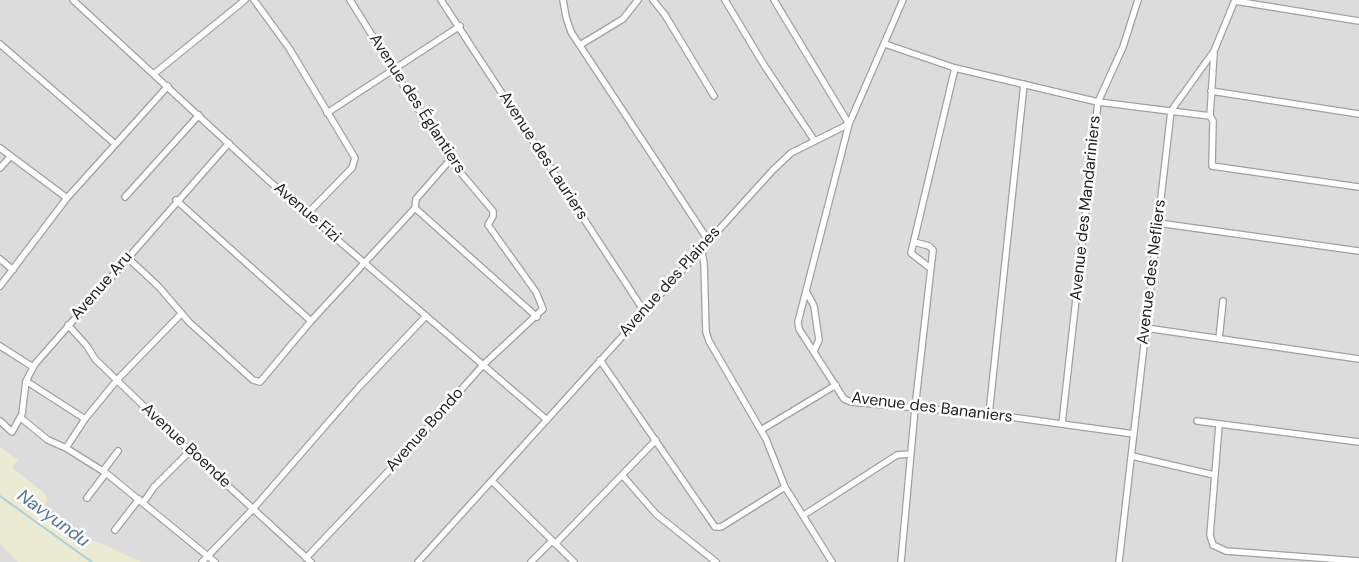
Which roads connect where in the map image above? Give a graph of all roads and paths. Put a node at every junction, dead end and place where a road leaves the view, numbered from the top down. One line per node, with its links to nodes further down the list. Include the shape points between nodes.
1 (73, 0): 22 (street, Avenue Fizi)
2 (245, 0): 22 (street)
3 (254, 0): 29 (street, via 289,48)
4 (350, 0): 21 (street, Avenue des Églantiers)
5 (442, 0): 15 (street, Avenue des Lauriers)
6 (564, 0): 18 (street, via 566,17)
7 (638, 0): 18 (street, via 623,19)
8 (653, 0): 26 (street)
9 (725, 0): 34 (street)
10 (774, 0): 33 (street)
11 (903, 0): 17 (street)
12 (1138, 0): 27 (street, Avenue des Mandariniers, via 1123,47)
13 (1235, 0): 14 (street); 19 (street, Avenue des Nefliers)
14 (1359, 21)
15 (460, 26): 21 (street); 61 (street, Avenue des Lauriers)
16 (0, 44): 35 (street)
17 (886, 44): 20 (street); 33 (street)
18 (580, 45): 48 (street)
19 (1214, 51): 25 (street); 28 (street, Avenue des Nefliers)
20 (954, 68): 23 (street); 49 (street)
21 (394, 70): 29 (street); 39 (street, Avenue des Églantiers)
22 (155, 73): 24 (street, Avenue Fizi)
23 (1024, 84): 27 (street); 79 (street)
24 (168, 86): 31 (street, Avenue Fizi); 35 (street)
25 (1211, 91): 30 (street); 32 (street)
26 (714, 96)
27 (1098, 102): 28 (street); 85 (street, Avenue des Mandariniers)
28 (1171, 111): 32 (street); 47 (street, Avenue des Nefliers)
29 (327, 113): 46 (street, via 353,154 355,165)
30 (1359, 114)
31 (199, 115): 36 (street, Avenue Fizi); 42 (street)
32 (1210, 116): 41 (street, via 1213,121 1213,166)
33 (849, 124): 34 (street, Avenue des Plaines); 58 (street, Avenue des Bananiers)
34 (814, 140): 48 (street, Avenue des Plaines, via 790,153)
35 (114, 143): 43 (street)
36 (229, 143): 44 (street, Avenue Aru); 46 (street, Avenue Fizi)
37 (0, 148): 38 (street)
38 (11, 156): 40 (street); 43 (street)
39 (450, 160): 45 (street, via 416,199); 60 (street, Avenue des Églantiers, via 493,212 488,225)
40 (0, 168)
41 (1359, 187)
42 (125, 197)
43 (67, 198): 56 (street)
44 (176, 200): 52 (street, Avenue Aru); 65 (street)
45 (415, 208): 54 (street); 64 (street)
46 (307, 214): 54 (street, Avenue Fizi)
47 (1158, 223): 51 (street); 67 (street, Avenue des Nefliers)
48 (708, 240): 50 (street, Avenue des Plaines)
49 (914, 242): 55 (street, via 911,253); 55 (street, via 932,247)
50 (701, 248): 61 (street, Avenue des Plaines); 87 (street, via 707,337)
51 (1359, 251)
52 (127, 257): 62 (street, via 159,287); 66 (street, Avenue Aru)
53 (0, 259): 56 (street)
54 (364, 263): 63 (street, Avenue Fizi); 65 (street)
55 (930, 268): 78 (street)
56 (12, 270): 57 (street)
57 (0, 286)
58 (806, 291): 70 (street, via 814,306 818,340); 70 (street, Avenue des Bananiers, via 798,326)
59 (1223, 301): 68 (street)
60 (542, 304): 64 (street, Avenue Bondo, via 543,309)
61 (644, 311): 72 (street, Avenue des Plaines)
62 (181, 314): 65 (street, via 258,382 264,379); 75 (street)
63 (426, 316): 73 (street, Avenue Fizi); 103 (street)
64 (536, 317): 73 (street, Avenue Bondo)
65 (311, 320)
66 (68, 324): 74 (street, Avenue Aru); 75 (street, Avenue Boende, via 95,359)
67 (1146, 328): 68 (street); 88 (street, Avenue des Nefliers)
68 (1219, 339): 71 (street)
69 (0, 346): 74 (street)
70 (814, 351): 77 (street, Avenue des Bananiers)
71 (1359, 359)
72 (600, 360): 82 (street, Avenue des Plaines); 89 (street)
73 (483, 365): 82 (street, Avenue Fizi); 108 (street, Avenue Bondo)
74 (33, 367): 76 (street, Avenue Aru)
75 (117, 380): 81 (street); 93 (street, Avenue Boende)
76 (26, 381): 80 (street, Avenue Aru); 81 (street)
77 (836, 385): 78 (street, Avenue des Bananiers, via 848,401); 87 (street)
78 (915, 408): 79 (street, Avenue des Bananiers); 94 (street)
79 (989, 414): 85 (street, Avenue des Bananiers)
80 (21, 418): 83 (street, via 12,432); 91 (street, via 48,440)
81 (86, 419): 91 (street)
82 (547, 420): 99 (street, Avenue des Plaines)
83 (0, 421)
84 (1197, 421): 86 (street)
85 (1062, 424): 88 (street, Avenue des Bananiers)
86 (1219, 425): 90 (street); 97 (street)
87 (761, 430): 100 (street)
88 (1134, 434): 95 (street, Avenue des Nefliers)
89 (656, 440): 98 (street); 100 (street, via 712,525 718,528)
90 (1359, 442)
91 (66, 448): 96 (street)
92 (118, 451): 96 (street)
93 (190, 451): 102 (street); 103 (street, Avenue Boende)
94 (911, 454): 104 (street, via 897,456); 118 (street)
95 (1132, 456): 97 (street); 119 (street, Avenue des Nefliers)
96 (104, 472): 101 (street); 102 (street)
97 (1214, 475): 109 (street, via 1210,535 1216,548)
98 (623, 476): 106 (street); 116 (street, via 656,514)
99 (492, 481): 106 (street); 113 (street, Avenue des Plaines)
100 (785, 487): 104 (street)
101 (87, 498)
102 (141, 501): 105 (street); 107 (street)
103 (254, 509): 107 (street); 108 (street, Avenue Boende)
104 (804, 515): 117 (street)
105 (114, 530)
106 (554, 543): 114 (street); 115 (street)
107 (208, 556): 111 (street); 112 (street)
108 (309, 560)
109 (1336, 560): 110 (street)
110 (1359, 561)
111 (202, 562)
112 (215, 562)
113 (418, 562)
114 (531, 562)
115 (574, 562)
116 (716, 562)
117 (832, 562)
118 (901, 562)
119 (1119, 562)

